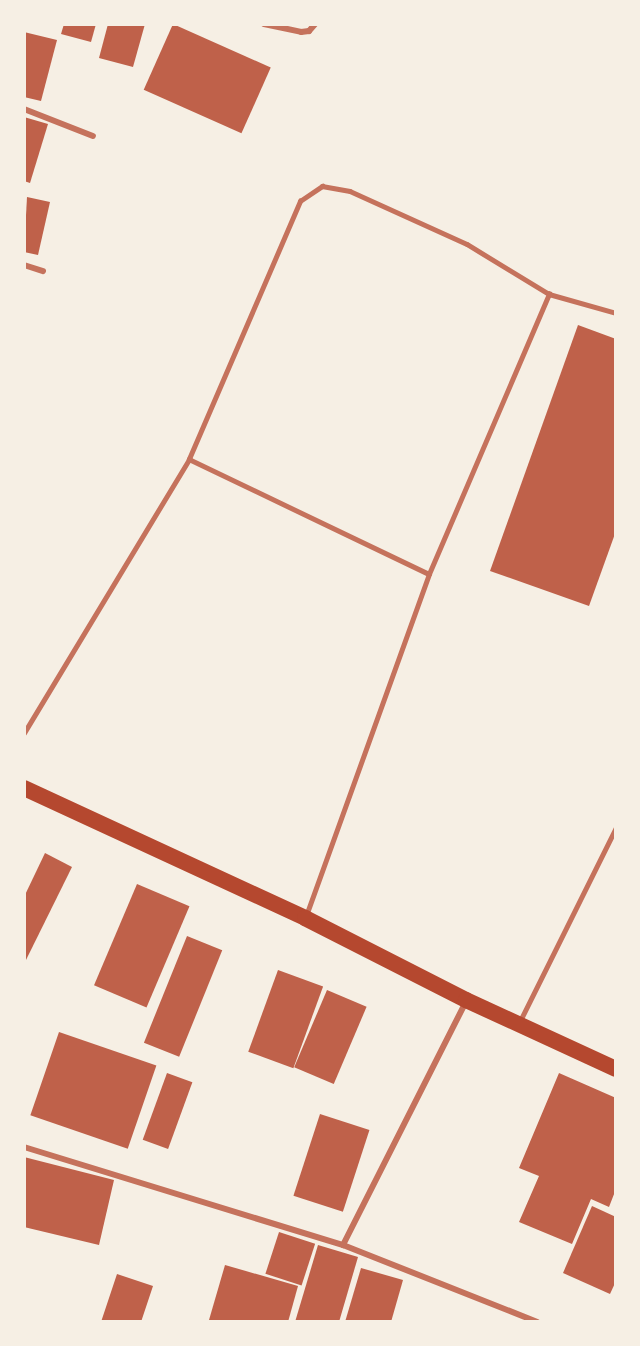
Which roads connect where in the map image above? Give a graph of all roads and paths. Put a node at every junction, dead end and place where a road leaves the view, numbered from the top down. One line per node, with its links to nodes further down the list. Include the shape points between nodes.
1 (264, 24): 2 (street, via 301,32)
2 (314, 24)
3 (24, 108): 4 (street)
4 (93, 136)
5 (24, 265): 6 (street)
6 (43, 272)
7 (549, 294): 8 (lane); 9 (lane, via 467,244 351,190 322,186 300,201); 10 (lane)
8 (616, 313)
9 (189, 459): 10 (lane); 11 (lane)
10 (429, 574): 14 (lane)
11 (24, 733)
12 (24, 788): 14 (highway)
13 (616, 828): 16 (lane)
14 (305, 918): 15 (highway)
15 (466, 1000): 16 (highway); 19 (street, via 435,1055)
16 (519, 1022): 17 (highway)
17 (616, 1069)
18 (24, 1147): 19 (street)
19 (343, 1245): 20 (street)
20 (537, 1322)

